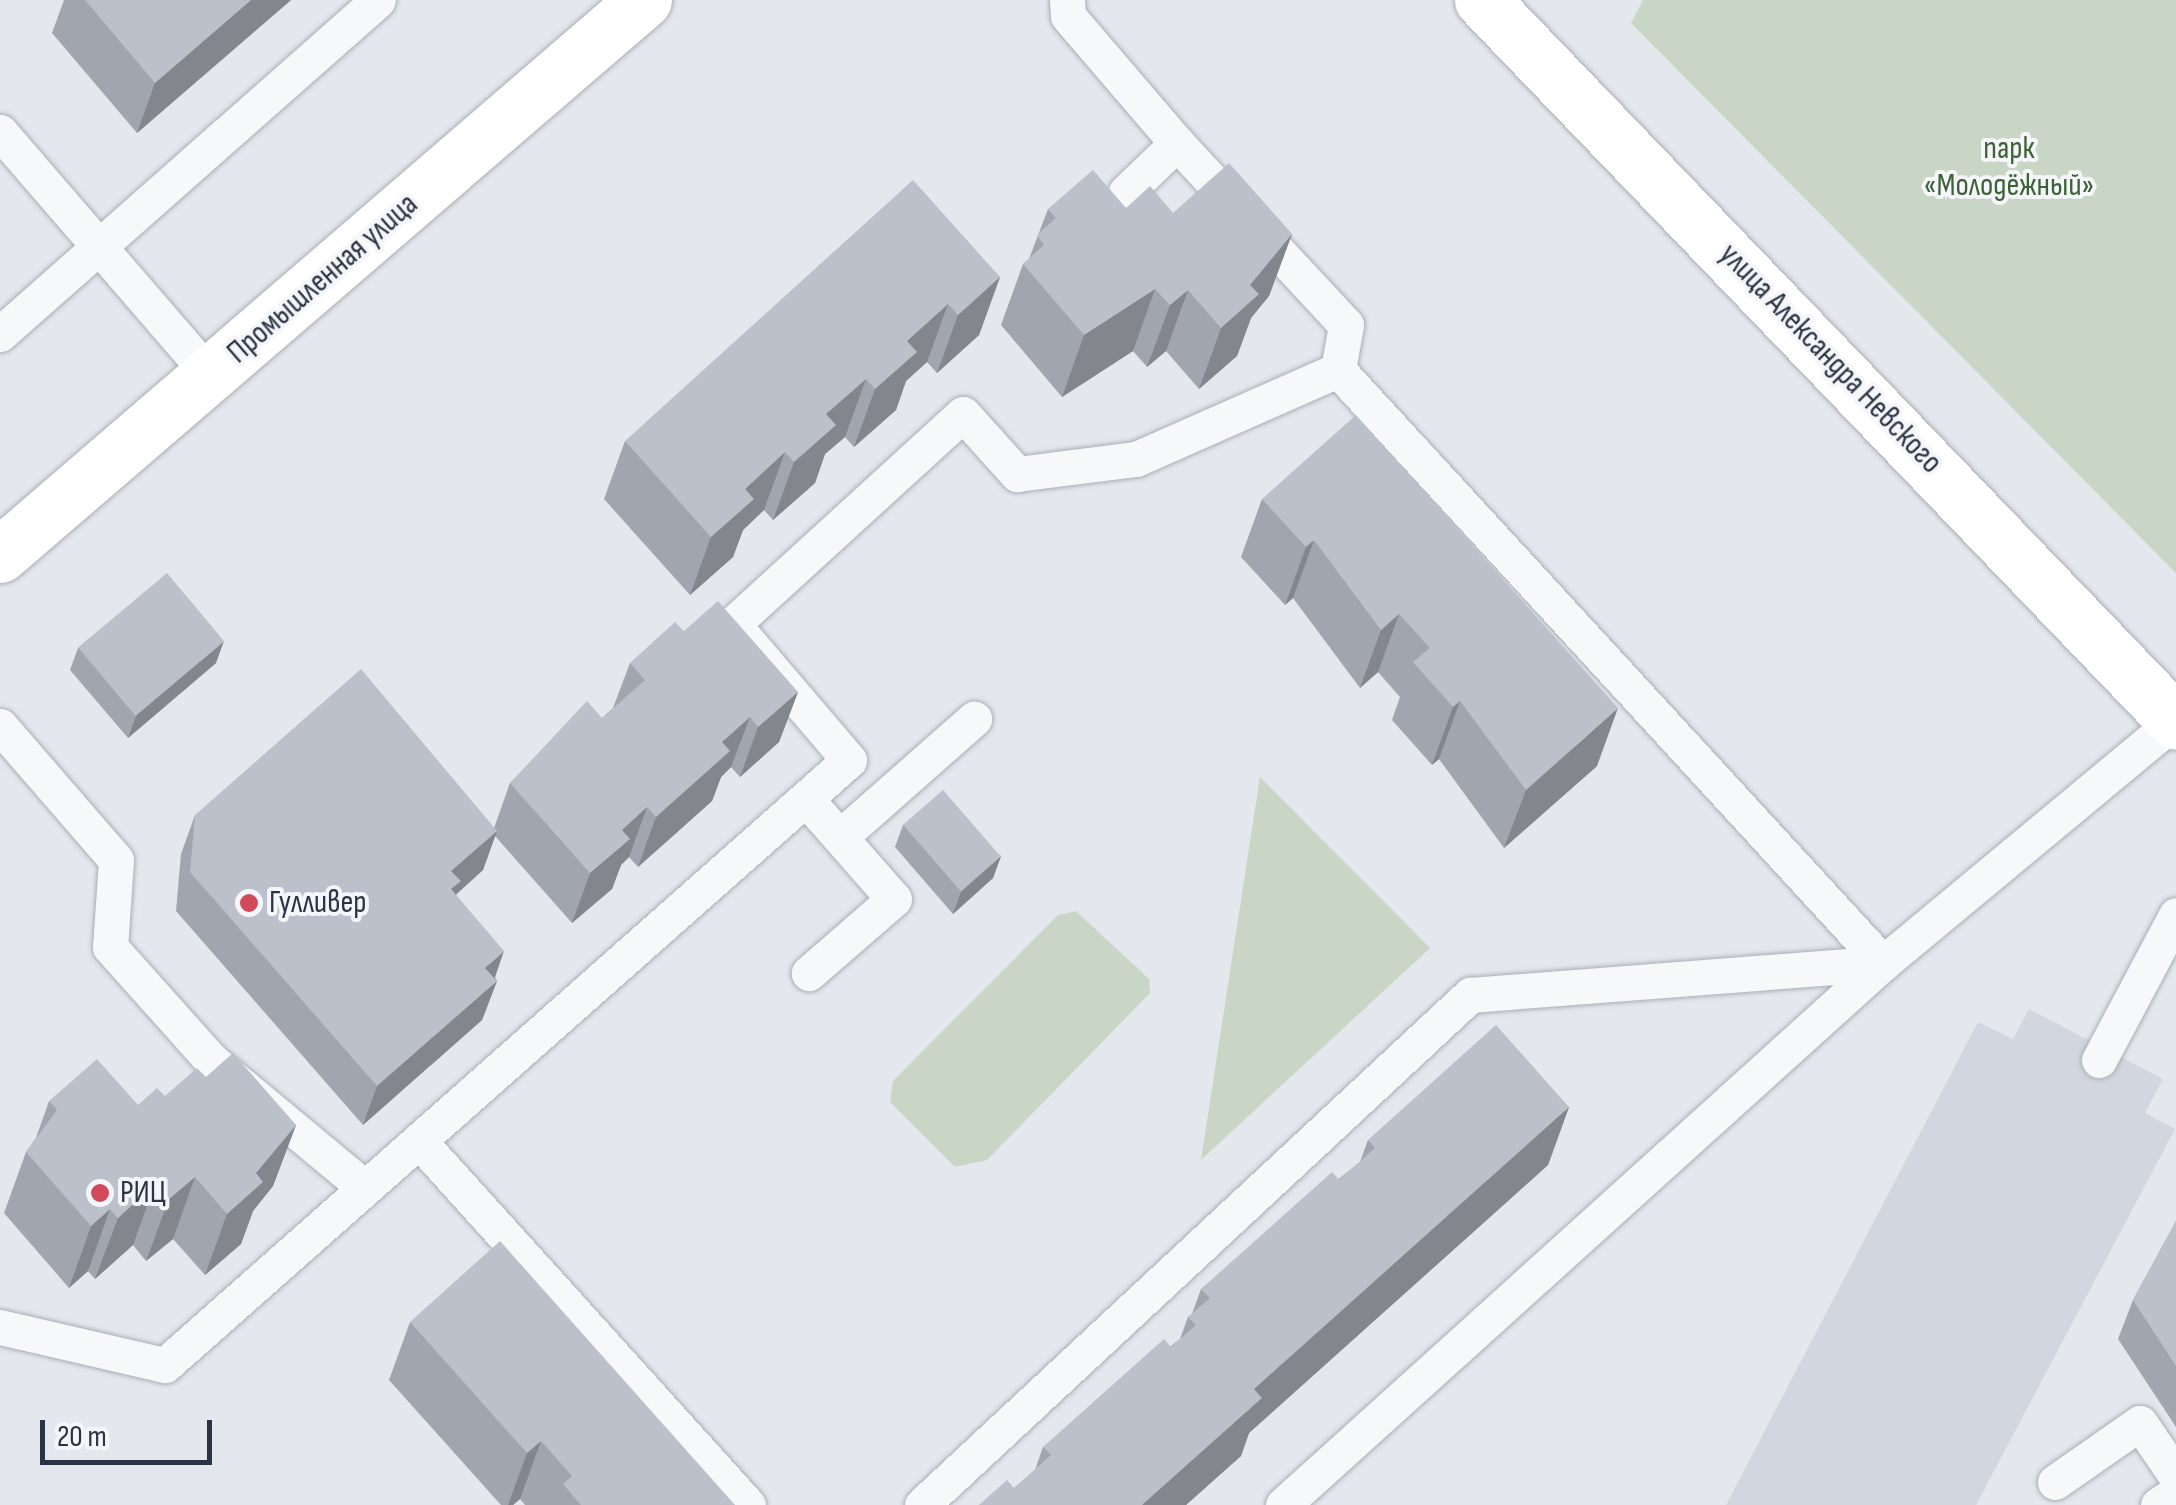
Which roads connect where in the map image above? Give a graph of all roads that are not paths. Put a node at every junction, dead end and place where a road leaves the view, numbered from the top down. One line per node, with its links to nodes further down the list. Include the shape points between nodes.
1 (378, 0): 8 (lane)
2 (644, 0): 11 (street, Промышленная улица)
3 (1067, 0): 6 (lane, via 1068,16)
4 (1493, 4): 14 (street, улица Александра Невского)
5 (0, 132): 8 (lane)
6 (1176, 143): 7 (lane); 10 (lane, via 1346,325)
7 (1126, 192)
8 (99, 247): 9 (lane); 11 (lane)
9 (0, 334)
10 (1338, 370): 16 (lane, via 1136,459 1017,474 963,414 733,624 849,760); 19 (lane)
11 (210, 375): 12 (street, Промышленная улица)
12 (0, 555)
13 (974, 719): 17 (lane)
14 (2176, 721): 19 (lane)
15 (0, 726): 23 (lane, via 116,860 110,947 211,1060)
16 (806, 799): 17 (lane); 22 (lane)
17 (840, 837): 20 (lane, via 894,899)
18 (2176, 915): 21 (lane)
19 (1883, 964): 29 (lane, via 1470,995); 30 (lane)
20 (809, 973)
21 (2099, 1060)
22 (420, 1142): 23 (lane); 28 (lane)
23 (366, 1188): 24 (lane, via 165,1365)
24 (0, 1327)
25 (2176, 1476): 26 (lane, via 2140,1423)
26 (2055, 1482)
27 (2176, 1492): 31 (lane)
28 (748, 1505)
29 (922, 1505)
30 (1283, 1505)
31 (2158, 1505)

